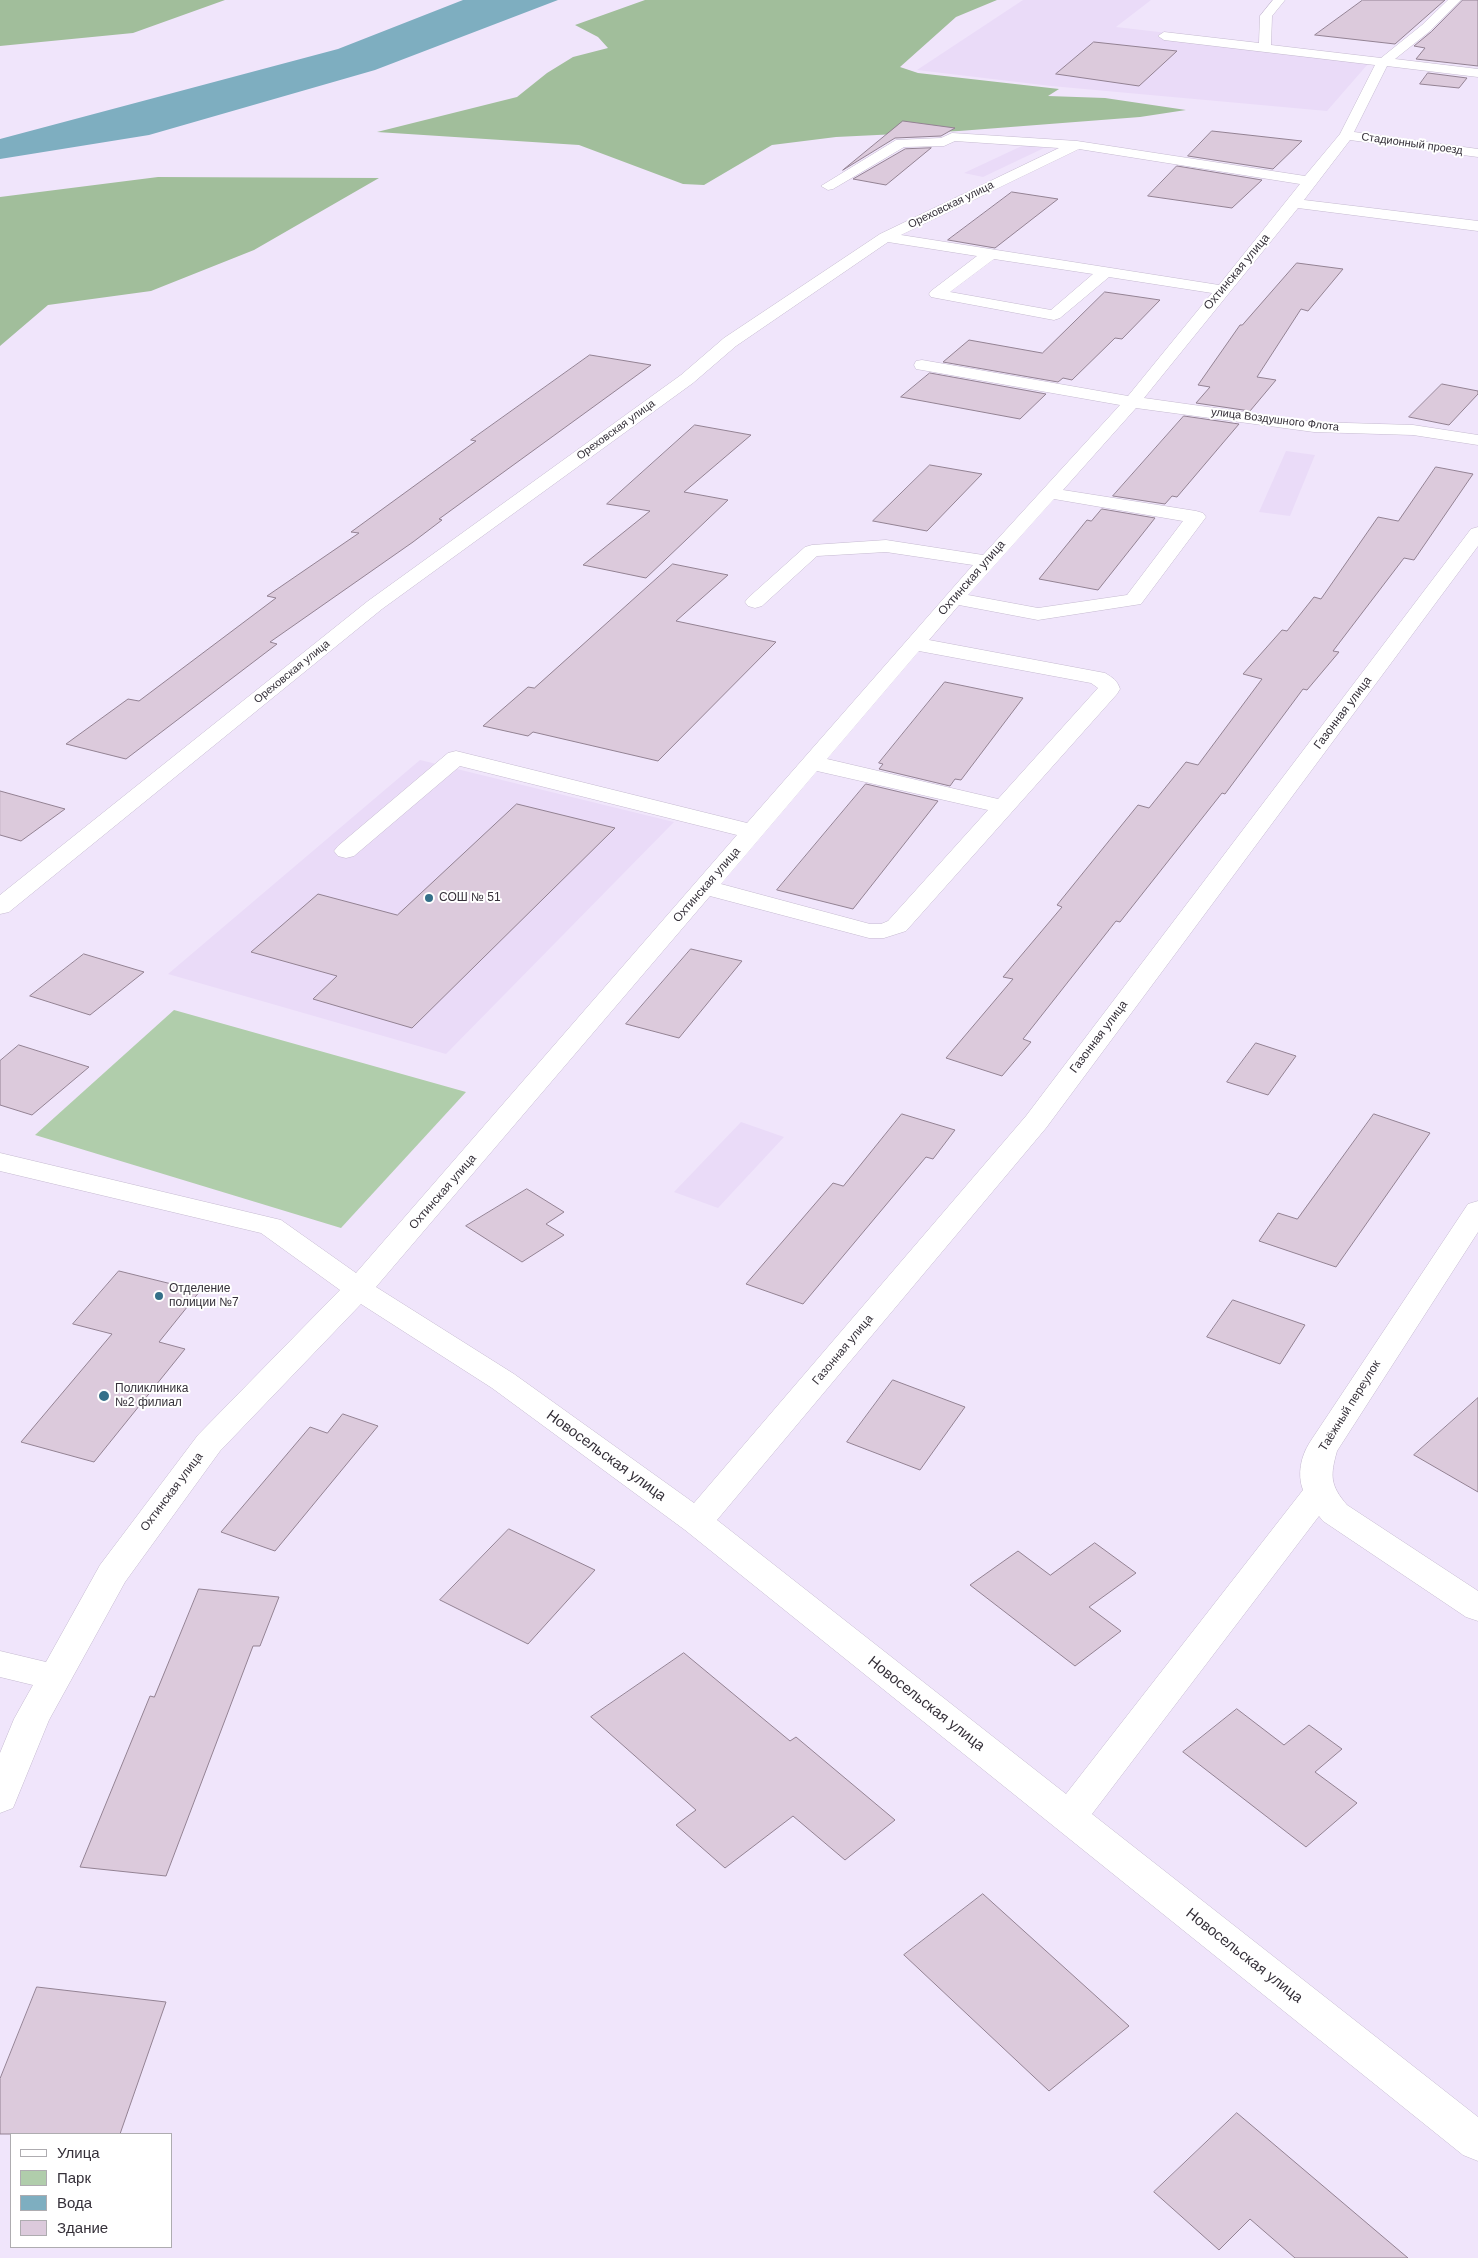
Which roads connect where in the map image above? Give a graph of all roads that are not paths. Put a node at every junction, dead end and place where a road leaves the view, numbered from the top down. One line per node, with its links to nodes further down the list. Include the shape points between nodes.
1 (1279, 0): 4 (street, via 1266,16)
2 (1455, 0): 5 (street, Охтинская улица)
3 (1164, 36): 4 (street)
4 (1266, 48): 5 (street)
5 (1382, 63): 6 (street); 7 (street, Охтинская улица)
6 (1478, 73)
7 (1346, 135): 9 (street, Стадионный проезд); 10 (street, Охтинская улица)
8 (1077, 145): 10 (street); 11 (street, via 952,137 944,142 901,143); 14 (street, Ореховская улица)
9 (1478, 153)
10 (1309, 181): 12 (street, Охтинская улица)
11 (828, 186)
12 (1294, 204): 13 (street); 17 (street, Охтинская улица)
13 (1478, 226)
14 (885, 237): 15 (street); 32 (street, Ореховская улица, via 730,342 687,380 375,605)
15 (990, 254): 16 (street); 16 (street, via 937,294 1054,315)
16 (1105, 272): 17 (street)
17 (1222, 290): 19 (street, Охтинская улица)
18 (922, 365): 19 (street, улица Воздушного Флота)
19 (1132, 402): 20 (street, улица Воздушного Флота, via 1314,427 1413,430); 21 (street, Охтинская улица)
20 (1478, 440)
21 (1049, 493): 23 (street, Охтинская улица); 24 (street, via 1196,518 1134,600 1038,614)
22 (1478, 533): 37 (street, Газонная улица, via 1036,1122)
23 (986, 561): 24 (street, Охтинская улица); 25 (street, via 886,546 812,551)
24 (954, 598): 26 (street, Охтинская улица)
25 (754, 602)
26 (915, 644): 27 (street, Охтинская улица); 28 (street, via 1097,678 1107,683 1109,689)
27 (813, 763): 28 (street); 29 (street, Охтинская улица)
28 (1003, 807): 31 (street, via 897,926 884,931 869,931)
29 (753, 832): 30 (street, via 456,758); 31 (street, Охтинская улица)
30 (346, 851)
31 (705, 887): 35 (street, Охтинская улица)
32 (0, 907)
33 (0, 1162): 35 (street, Новосельская улица, via 271,1226)
34 (1478, 1210): 36 (street, Таёжный переулок, via 1321,1450 1314,1472)
35 (358, 1289): 37 (street, Новосельская улица, via 503,1382); 40 (street, Охтинская улица, via 209,1443 112,1574)
36 (1319, 1492): 38 (street, Таёжный переулок, via 1335,1513); 42 (street)
37 (697, 1522): 42 (street, Новосельская улица)
38 (1478, 1608)
39 (0, 1664): 40 (street)
40 (54, 1677): 41 (street, Охтинская улица, via 32,1719)
41 (0, 1798)
42 (1068, 1817): 43 (street, Новосельская улица)
43 (1478, 2142)

